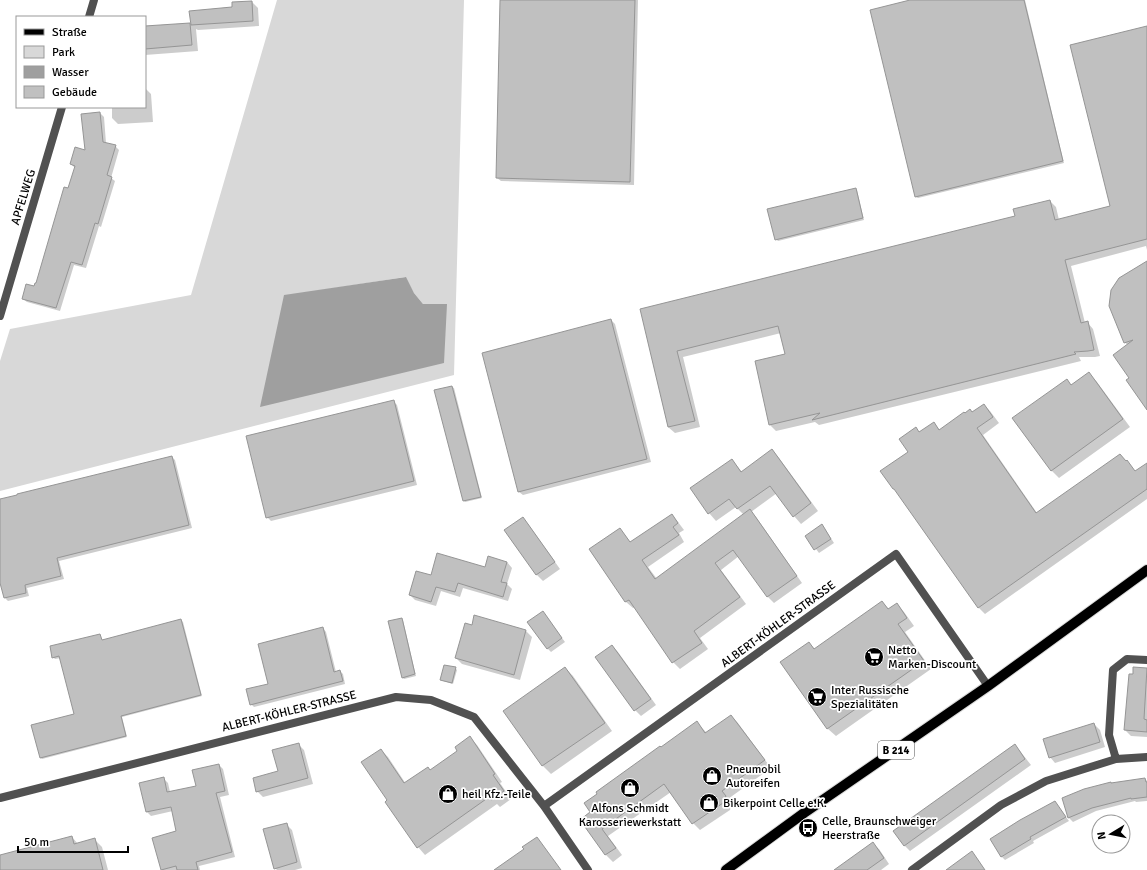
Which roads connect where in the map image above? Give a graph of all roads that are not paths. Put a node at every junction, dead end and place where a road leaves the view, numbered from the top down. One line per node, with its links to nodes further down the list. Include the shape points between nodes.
1 (94, 0): 2 (street)
2 (89, 16)
3 (62, 108): 4 (street, APFELWEG)
4 (0, 316)
5 (1147, 570): 7 (main road, B 214)
6 (1147, 660): 9 (street, via 1127,659 1112,670 1109,735)
7 (988, 686): 11 (street, ALBERT-KÖHLER-STRASSE, via 896,554); 13 (main road, B 214)
8 (1147, 757): 9 (street)
9 (1116, 759): 14 (street, via 1046,781 1001,805)
10 (0, 798): 11 (street, ALBERT-KÖHLER-STRASSE, via 396,696 431,700 474,717)
11 (544, 806): 12 (street, ALBERT-KÖHLER-STRASSE)
12 (588, 870)
13 (726, 870)
14 (912, 870)

